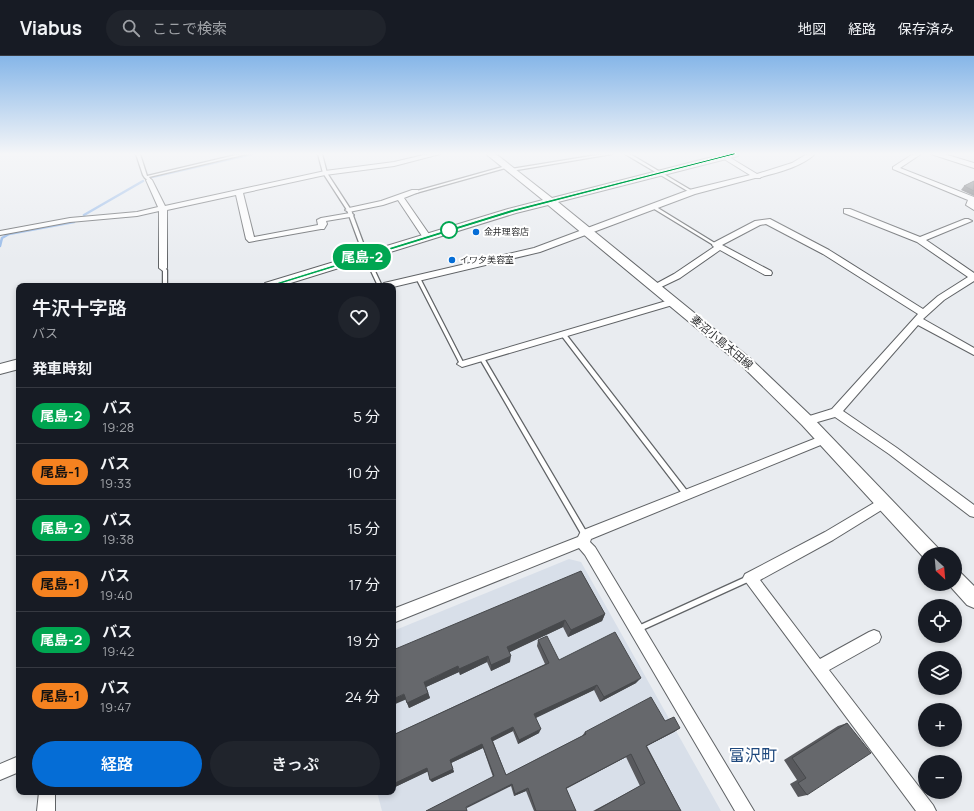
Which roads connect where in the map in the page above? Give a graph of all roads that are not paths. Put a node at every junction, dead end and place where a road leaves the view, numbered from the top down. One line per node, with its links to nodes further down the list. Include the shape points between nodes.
1 (153, 189): 17 (street)
2 (252, 189): 10 (street)
3 (335, 189): 19 (lane)
4 (426, 189): 11 (lane)
5 (535, 189): 14 (main road, 妻沼小島太田線)
6 (598, 189): 14 (main road)
7 (687, 189): 12 (lane)
8 (704, 189): 12 (street)
9 (948, 189): 16 (street, via 970,198 973,201 970,205)
10 (239, 192): 17 (street); 19 (street, via 252,240 320,227 323,224 321,220)
11 (415, 192): 13 (street)
12 (692, 192): 15 (street)
13 (400, 198): 19 (street); 23 (street)
14 (550, 201): 21 (main road, 妻沼小島太田線); 23 (main road)
15 (652, 206): 21 (street); 25 (lane)
16 (974, 208)
17 (163, 209): 22 (street, via 131,215 70,220); 27 (street)
18 (847, 211): 24 (street)
19 (350, 212): 26 (lane)
20 (968, 221): 24 (street)
21 (587, 231): 30 (street, via 537,250); 35 (main road, 妻沼小島太田線)
22 (0, 233)
23 (427, 237): 26 (main road)
24 (920, 240): 29 (street)
25 (718, 246): 28 (street); 35 (street, via 676,276); 37 (street, via 758,223 767,221 826,252)
26 (366, 256): 32 (main road); 33 (lane)
27 (163, 268): 31 (lane)
28 (768, 274)
29 (974, 276): 37 (street, via 941,298)
30 (418, 278): 34 (street); 41 (lane)
31 (165, 283)
32 (279, 283)
33 (379, 283)
34 (396, 283)
35 (654, 287): 36 (main road, 妻沼小島太田線)
36 (673, 302): 38 (street); 45 (main road, 妻沼小島太田線, via 746,362)
37 (920, 317): 39 (street); 44 (street)
38 (563, 334): 40 (street); 47 (lane)
39 (974, 352)
40 (482, 359): 41 (street); 50 (lane)
41 (462, 364)
42 (16, 365): 43 (main road)
43 (0, 369)
44 (836, 412): 45 (street); 49 (street)
45 (807, 421): 46 (main road, 妻沼小島太田線)
46 (824, 439): 47 (street); 48 (main road, 妻沼小島太田線)
47 (686, 494): 50 (street)
48 (884, 502): 51 (main road, 妻沼小島太田線); 52 (street, via 829,536)
49 (974, 512)
50 (584, 539): 55 (street); 56 (street)
51 (926, 547)
52 (750, 578): 56 (lane); 58 (street)
53 (962, 586): 54 (main road)
54 (974, 599)
55 (396, 615)
56 (637, 630): 63 (street)
57 (874, 637): 58 (street)
58 (818, 668): 64 (street)
59 (16, 765): 60 (street)
60 (0, 772)
61 (47, 795): 62 (street)
62 (46, 811)
63 (745, 811)
64 (927, 811)

